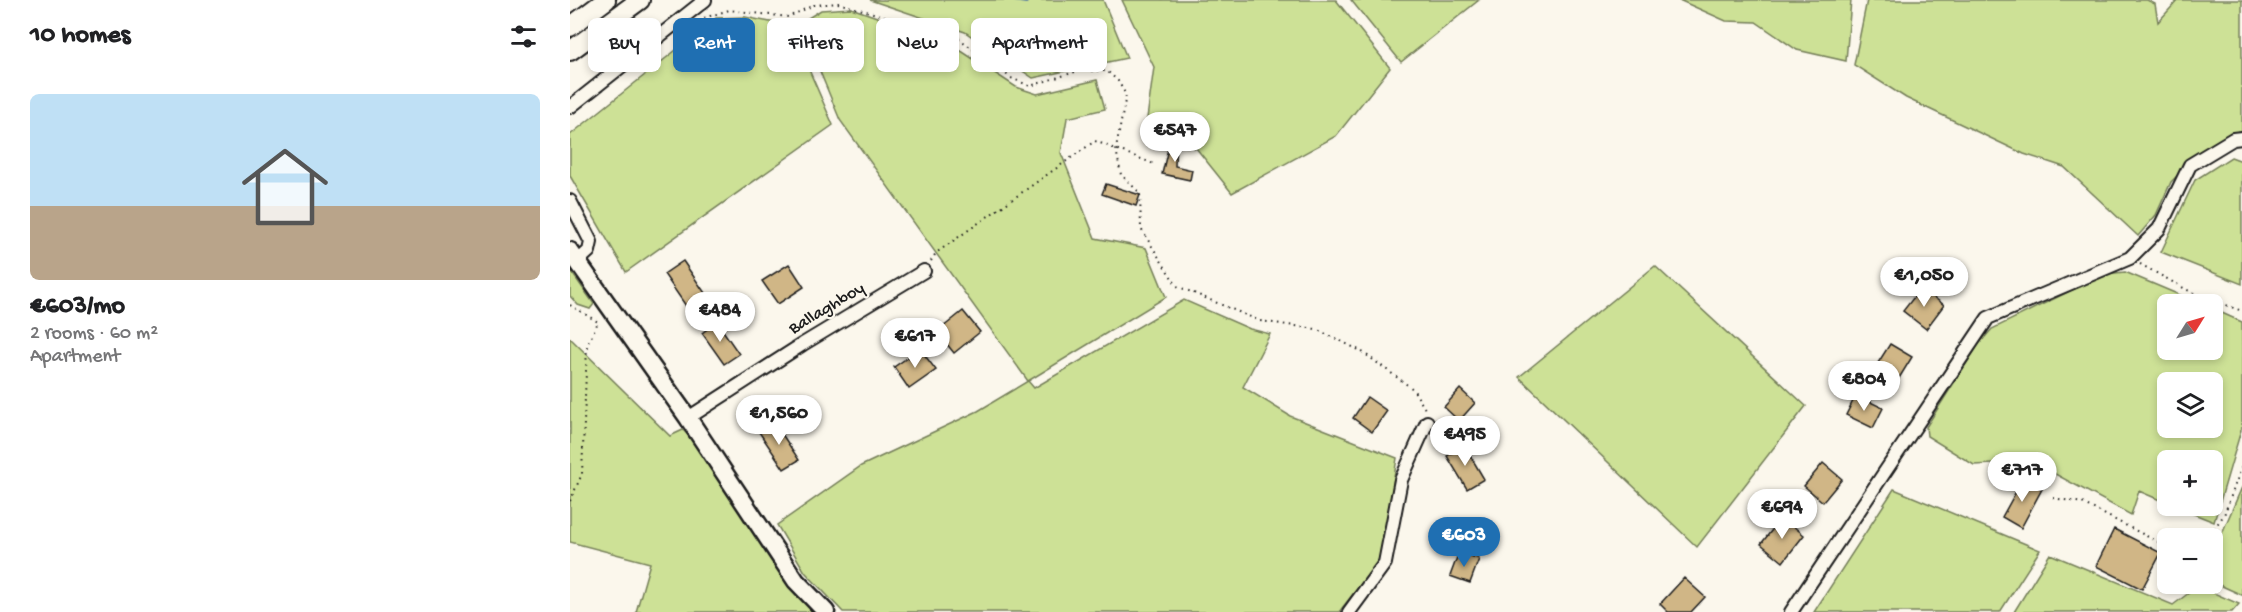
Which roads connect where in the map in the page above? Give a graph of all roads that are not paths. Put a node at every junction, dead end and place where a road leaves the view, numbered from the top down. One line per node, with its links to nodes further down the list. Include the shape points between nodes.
1 (606, 0): 4 (highway)
2 (640, 0): 5 (highway)
3 (705, 0): 6 (street)
4 (570, 27)
5 (570, 51)
6 (570, 107)
7 (2242, 138): 15 (street, via 2233,139 2190,165 2159,230 2130,258 1988,318)
8 (570, 201): 9 (street, via 591,242 589,251)
9 (574, 256): 11 (main road)
10 (924, 271): 11 (street, Ballaghboy)
11 (688, 418): 13 (main road, via 796,581)
12 (1427, 422): 14 (street, via 1401,480 1385,563)
13 (826, 612)
14 (1350, 612)
15 (1791, 612)

